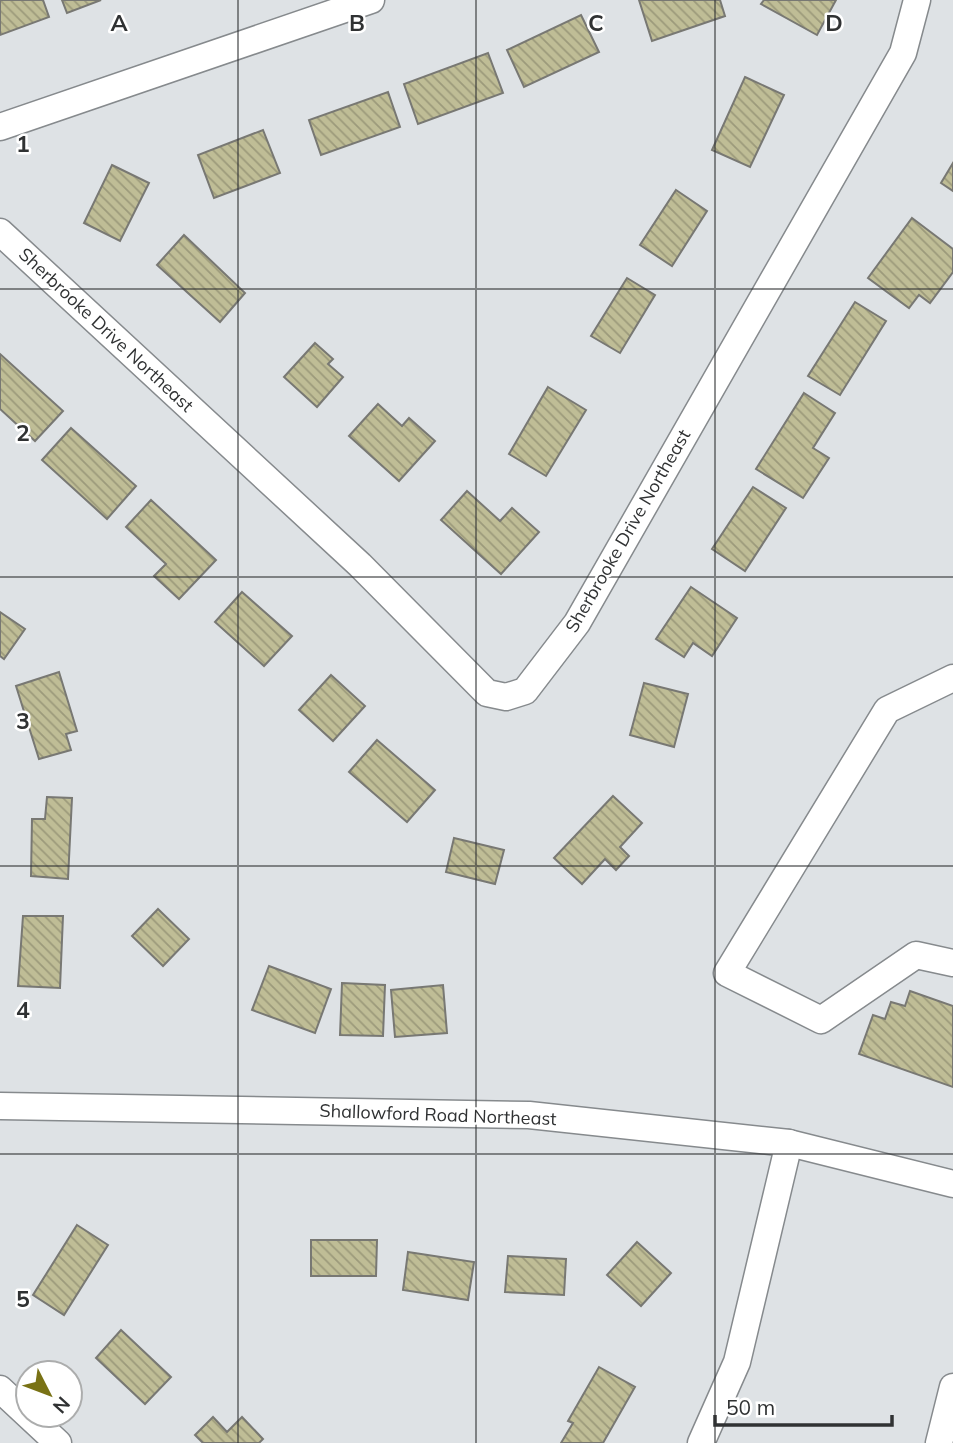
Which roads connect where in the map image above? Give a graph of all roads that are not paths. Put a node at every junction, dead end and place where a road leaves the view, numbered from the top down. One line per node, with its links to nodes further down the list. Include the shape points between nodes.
1 (371, 0): 3 (street)
2 (917, 0): 4 (street, Sherbrooke Drive Northeast, via 904,52 577,623 525,691 506,697 487,692 360,565)
3 (0, 127)
4 (0, 232)
5 (953, 678): 6 (street, via 887,710 727,973 821,1020 916,955)
6 (953, 963)
7 (0, 1106): 8 (street, Shallowford Road Northeast, via 529,1115)
8 (789, 1143): 9 (street, Shallowford Road Northeast); 13 (street, via 737,1362)
9 (953, 1184)
10 (953, 1387): 14 (street)
11 (0, 1389): 12 (street)
12 (58, 1443)
13 (701, 1443)
14 (939, 1443)

